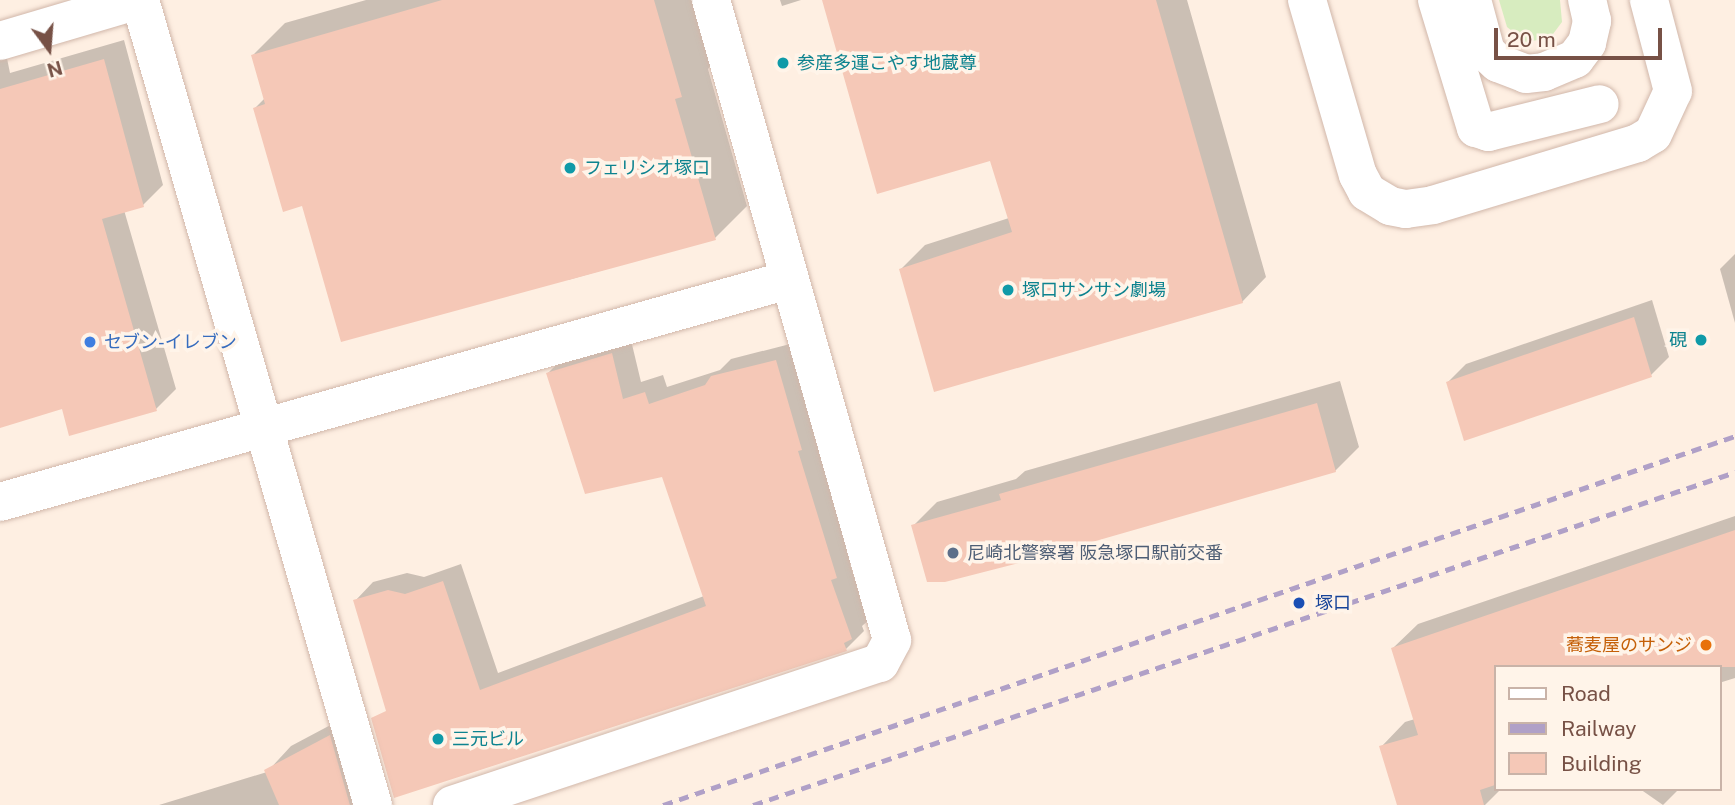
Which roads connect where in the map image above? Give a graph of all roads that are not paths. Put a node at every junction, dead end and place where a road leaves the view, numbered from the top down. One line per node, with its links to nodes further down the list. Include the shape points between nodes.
1 (139, 0): 8 (street); 11 (street)
2 (711, 0): 10 (street)
3 (1307, 0): 7 (street, via 1358,175 1367,192 1390,206 1406,209 1588,158 1653,134 1673,90)
4 (1437, 0): 9 (street, via 1476,128 1488,132)
5 (1472, 0): 6 (street, via 1486,52 1498,63 1525,74 1552,70 1575,59 1587,43 1592,21)
6 (1587, 0)
7 (1648, 0)
8 (0, 41)
9 (1600, 104)
10 (788, 280): 11 (street); 14 (street, via 892,640 880,663)
11 (262, 425): 12 (street); 13 (street)
12 (0, 502)
13 (373, 805)
14 (452, 805)

